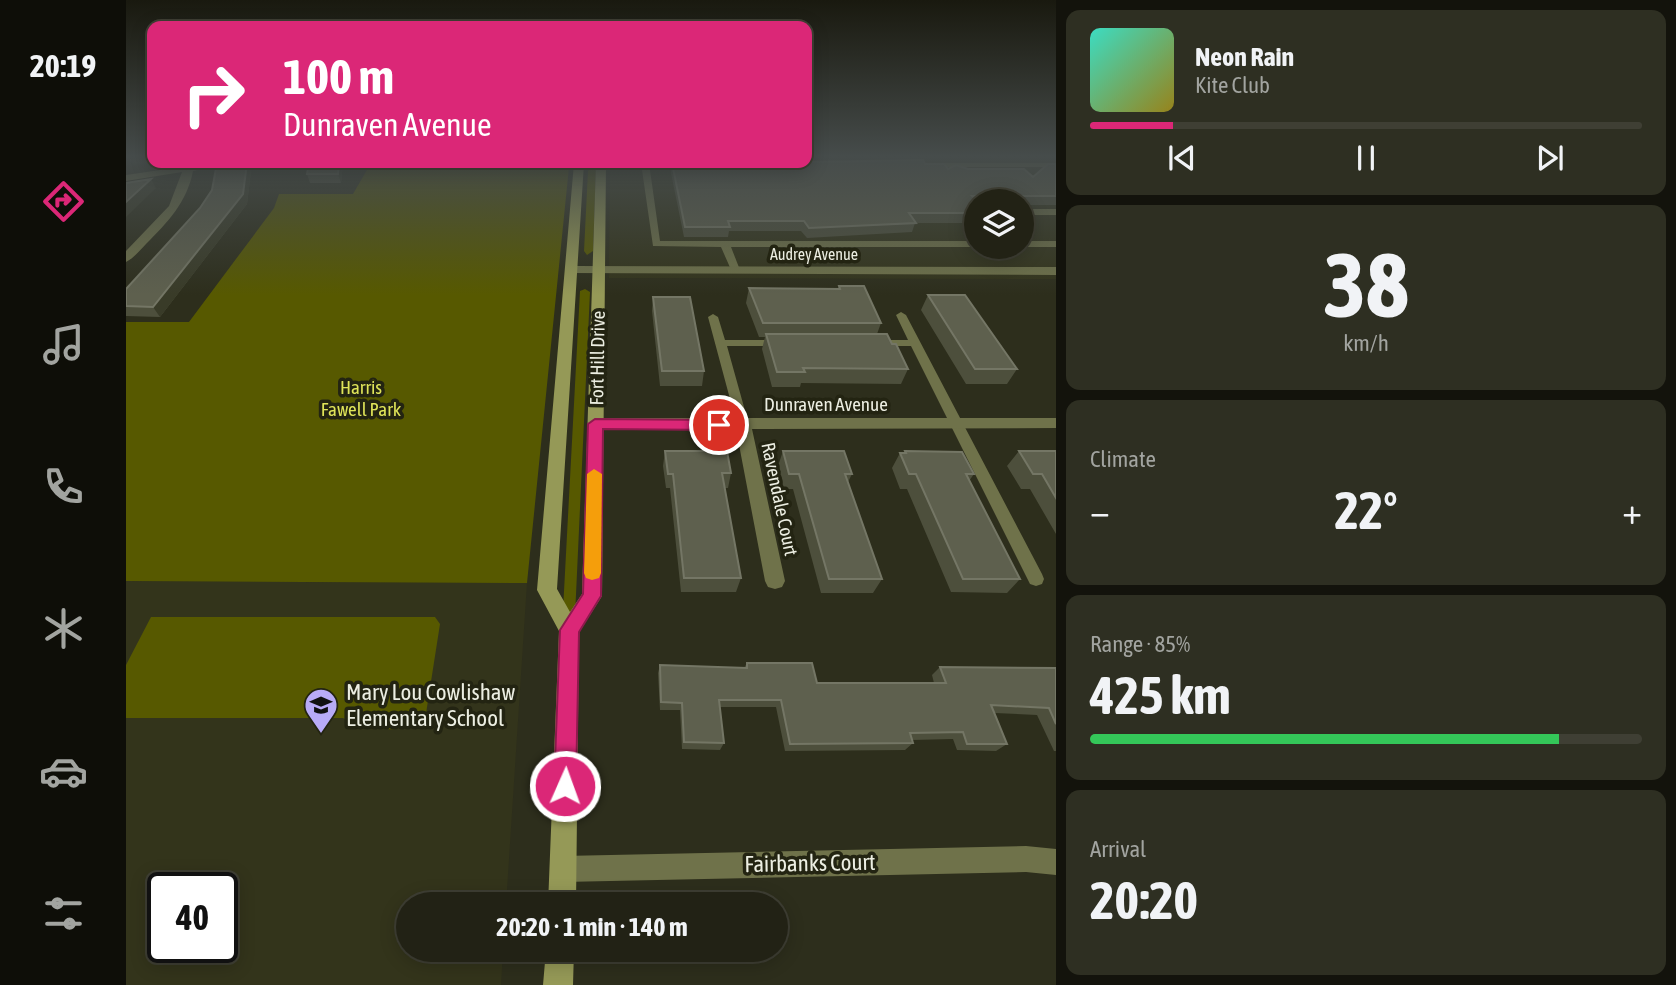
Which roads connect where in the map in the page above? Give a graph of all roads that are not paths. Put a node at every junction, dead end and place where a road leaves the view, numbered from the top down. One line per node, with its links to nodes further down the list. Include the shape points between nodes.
1 (178, 203): 11 (street)
2 (576, 203): 12 (street, Fort Hill Drive)
3 (600, 203): 13 (street, Fort Hill Drive)
4 (650, 203): 8 (lane, via 656,244)
5 (1034, 212): 6 (lane)
6 (1056, 212)
7 (1034, 243): 10 (lane)
8 (725, 244): 9 (lane); 14 (lane)
9 (964, 244)
10 (1056, 244)
11 (126, 258)
12 (571, 270): 13 (street, Audrey Avenue); 28 (street, Fort Hill Drive, via 547,590)
13 (599, 270): 14 (street, Audrey Avenue); 23 (street, Fort Hill Drive)
14 (735, 270): 15 (street, Audrey Avenue)
15 (1056, 271)
16 (901, 315): 21 (lane)
17 (713, 317): 18 (lane)
18 (719, 343): 19 (lane); 24 (lane)
19 (789, 343)
20 (858, 343): 21 (lane)
21 (914, 343): 25 (lane)
22 (1056, 423): 25 (street, Dunraven Avenue)
23 (595, 424): 24 (street, Dunraven Avenue); 28 (street, Fort Hill Drive, via 592,596)
24 (743, 425): 25 (street, Dunraven Avenue); 27 (street, Ravendale Court)
25 (957, 425): 26 (lane)
26 (1036, 579)
27 (775, 581)
28 (569, 630): 30 (street)
29 (1056, 862): 30 (street, Fairbanks Court)
30 (563, 869): 31 (street)
31 (562, 892)
32 (559, 962): 33 (street)
33 (558, 985)

